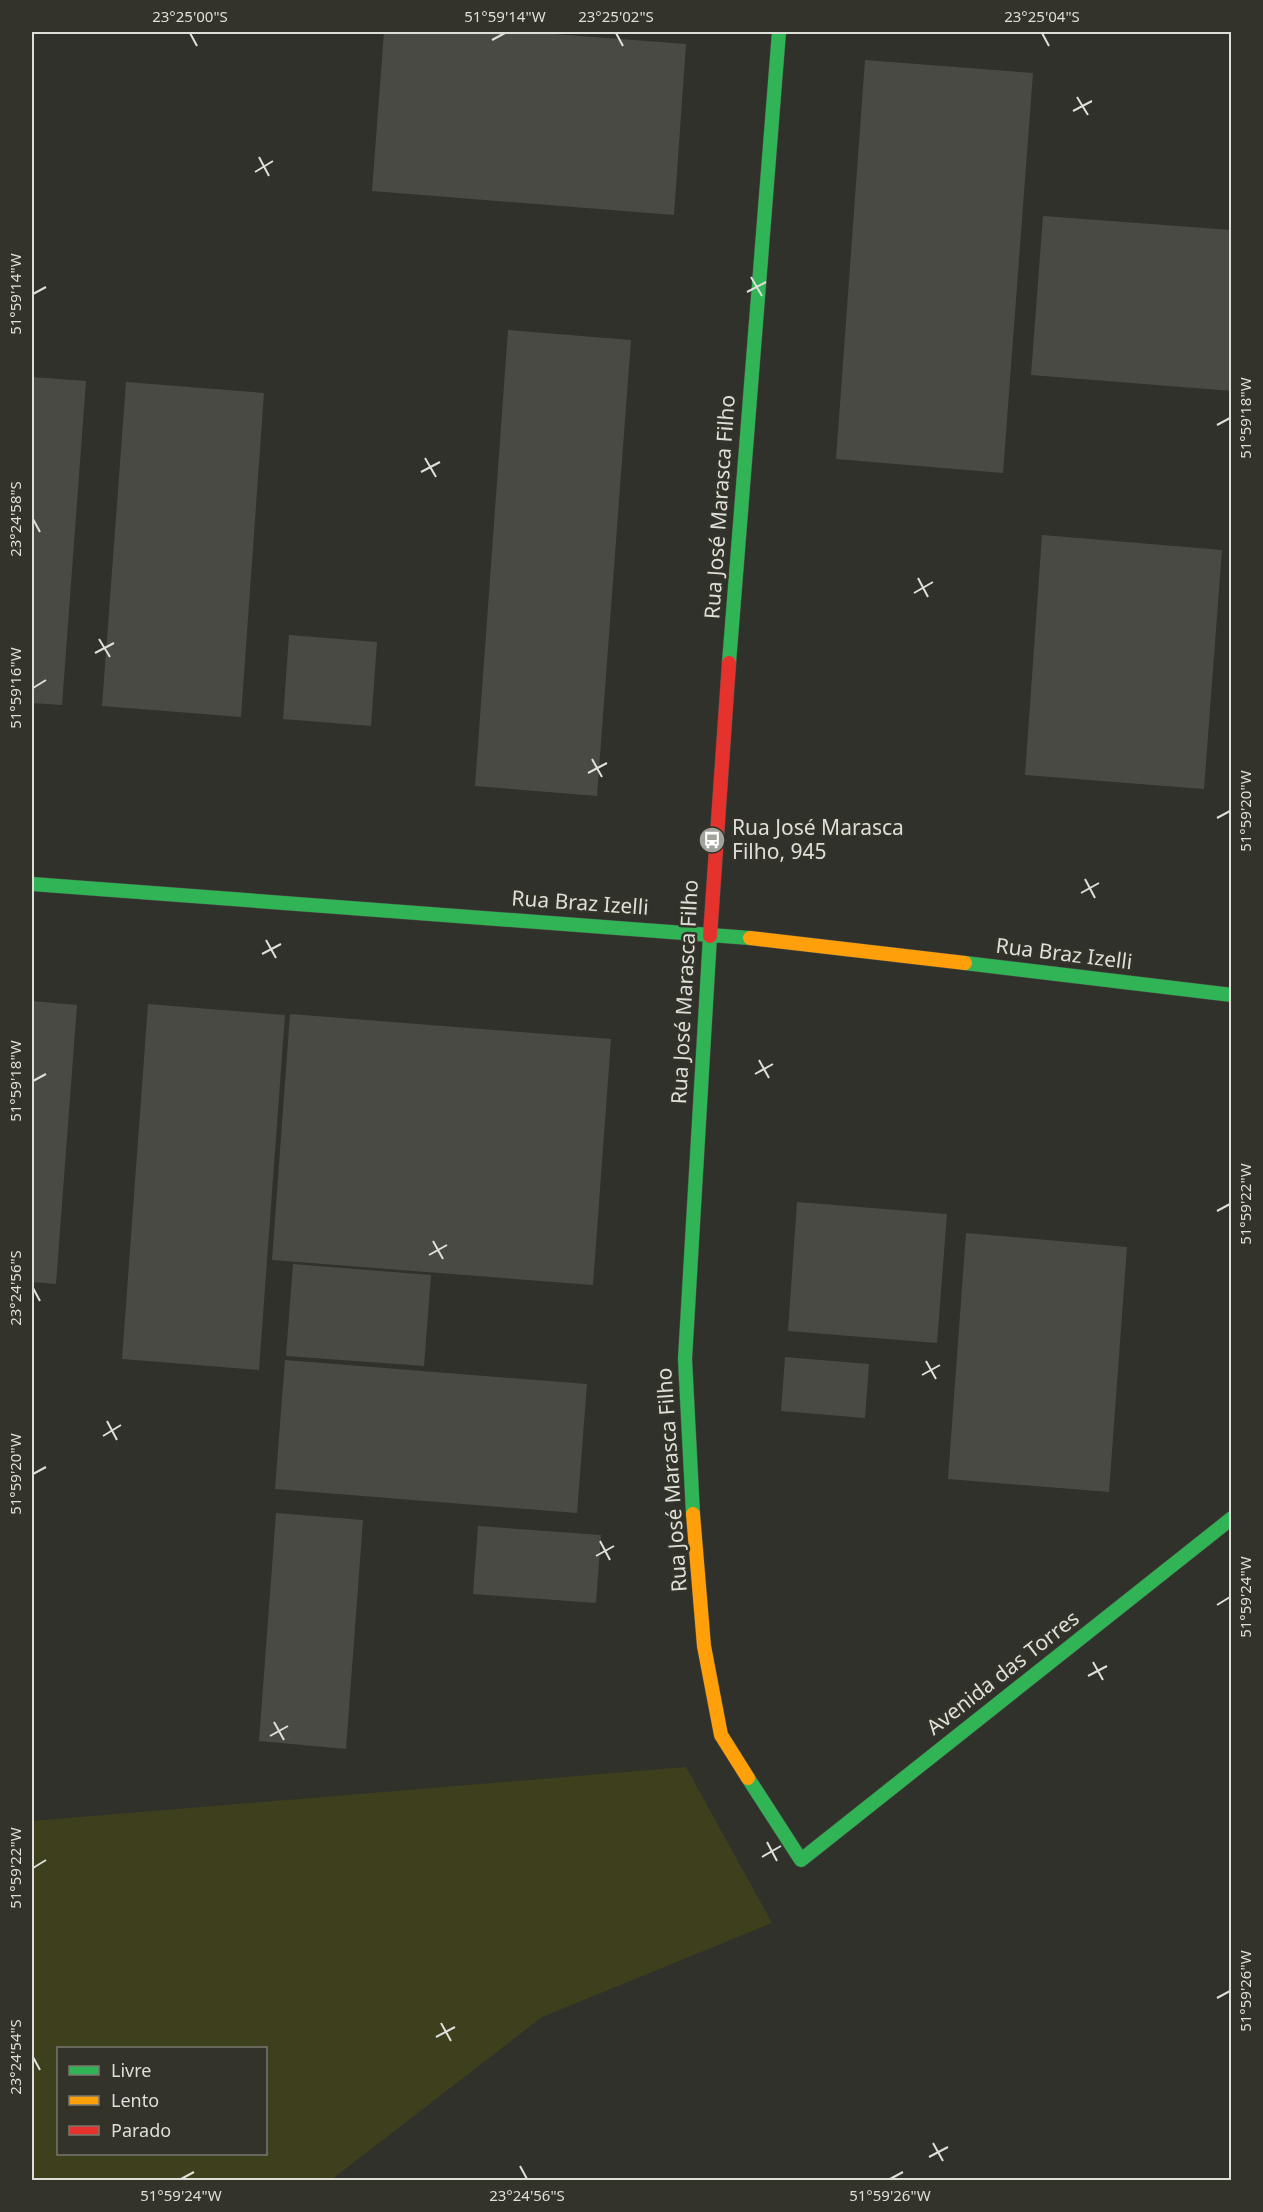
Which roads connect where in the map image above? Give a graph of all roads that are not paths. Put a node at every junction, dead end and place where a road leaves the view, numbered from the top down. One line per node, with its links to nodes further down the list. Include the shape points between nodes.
1 (779, 32): 3 (street, Rua José Marasca Filho)
2 (32, 884): 3 (street, Rua Braz Izelli)
3 (709, 933): 4 (street, Rua Braz Izelli); 6 (street, Rua José Marasca Filho, via 685,1359 704,1646 722,1735)
4 (1232, 995)
5 (1232, 1518): 6 (street, Avenida das Torres)
6 (801, 1860)

